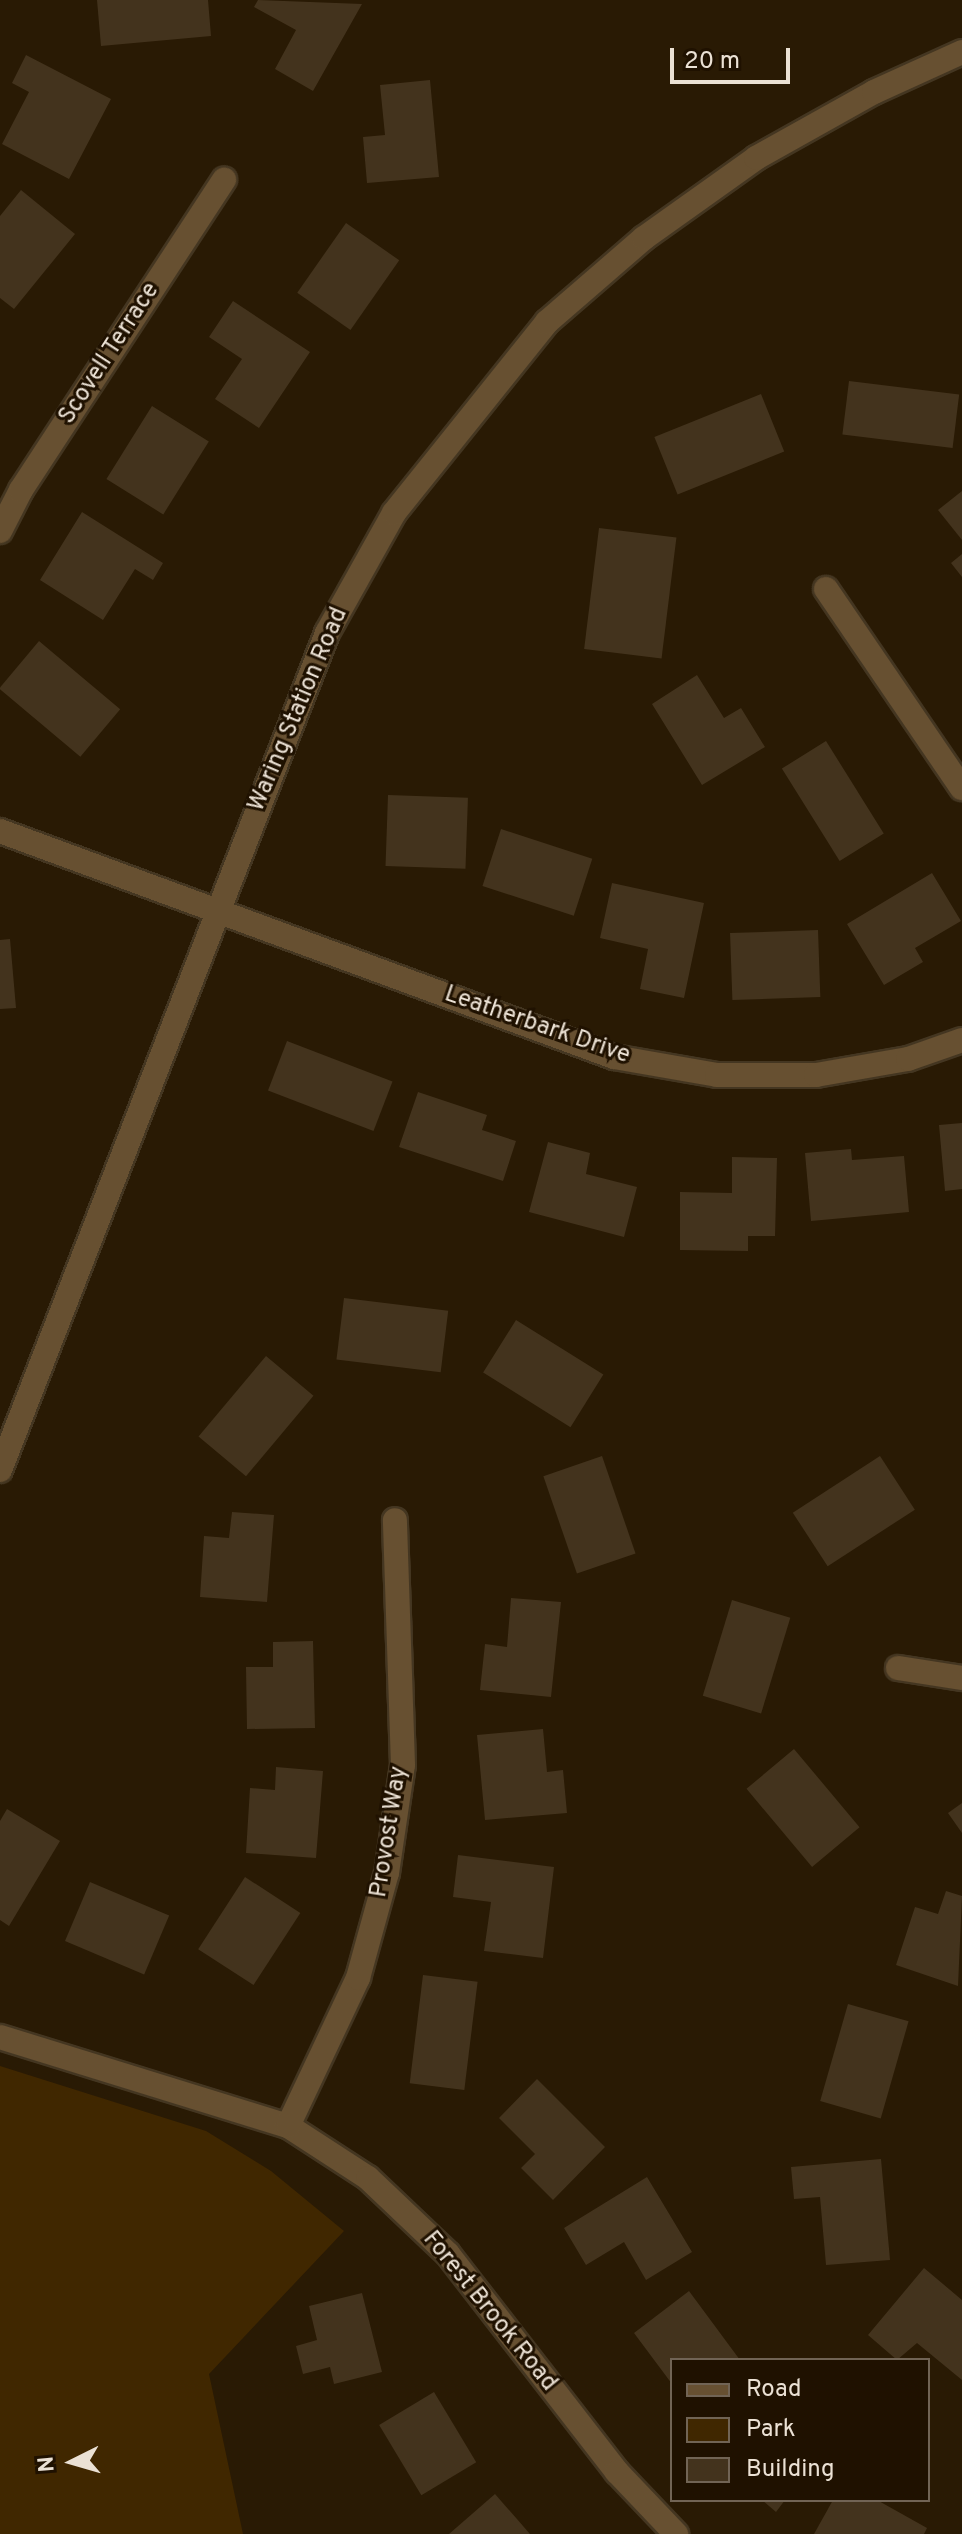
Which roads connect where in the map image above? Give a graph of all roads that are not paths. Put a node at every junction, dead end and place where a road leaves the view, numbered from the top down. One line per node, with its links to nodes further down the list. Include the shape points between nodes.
1 (962, 52): 7 (street, Waring Station Road, via 874,92 756,158 644,238 547,322 394,513 334,619)
2 (224, 180): 3 (street, Scovell Terrace, via 21,490)
3 (0, 531)
4 (826, 589): 5 (street)
5 (962, 788)
6 (0, 831): 7 (street)
7 (217, 911): 8 (street, Leatherbark Drive, via 614,1057 717,1075 816,1075 908,1059); 9 (street, Waring Station Road)
8 (962, 1040)
9 (0, 1470)
10 (395, 1520): 14 (street, Provost Way, via 403,1765 387,1873 358,1978)
11 (898, 1668): 12 (street)
12 (962, 1678)
13 (0, 2037): 14 (street, Forest Brook Road)
14 (288, 2126): 15 (street, Forest Brook Road, via 368,2178 448,2254 617,2472)
15 (676, 2534)

